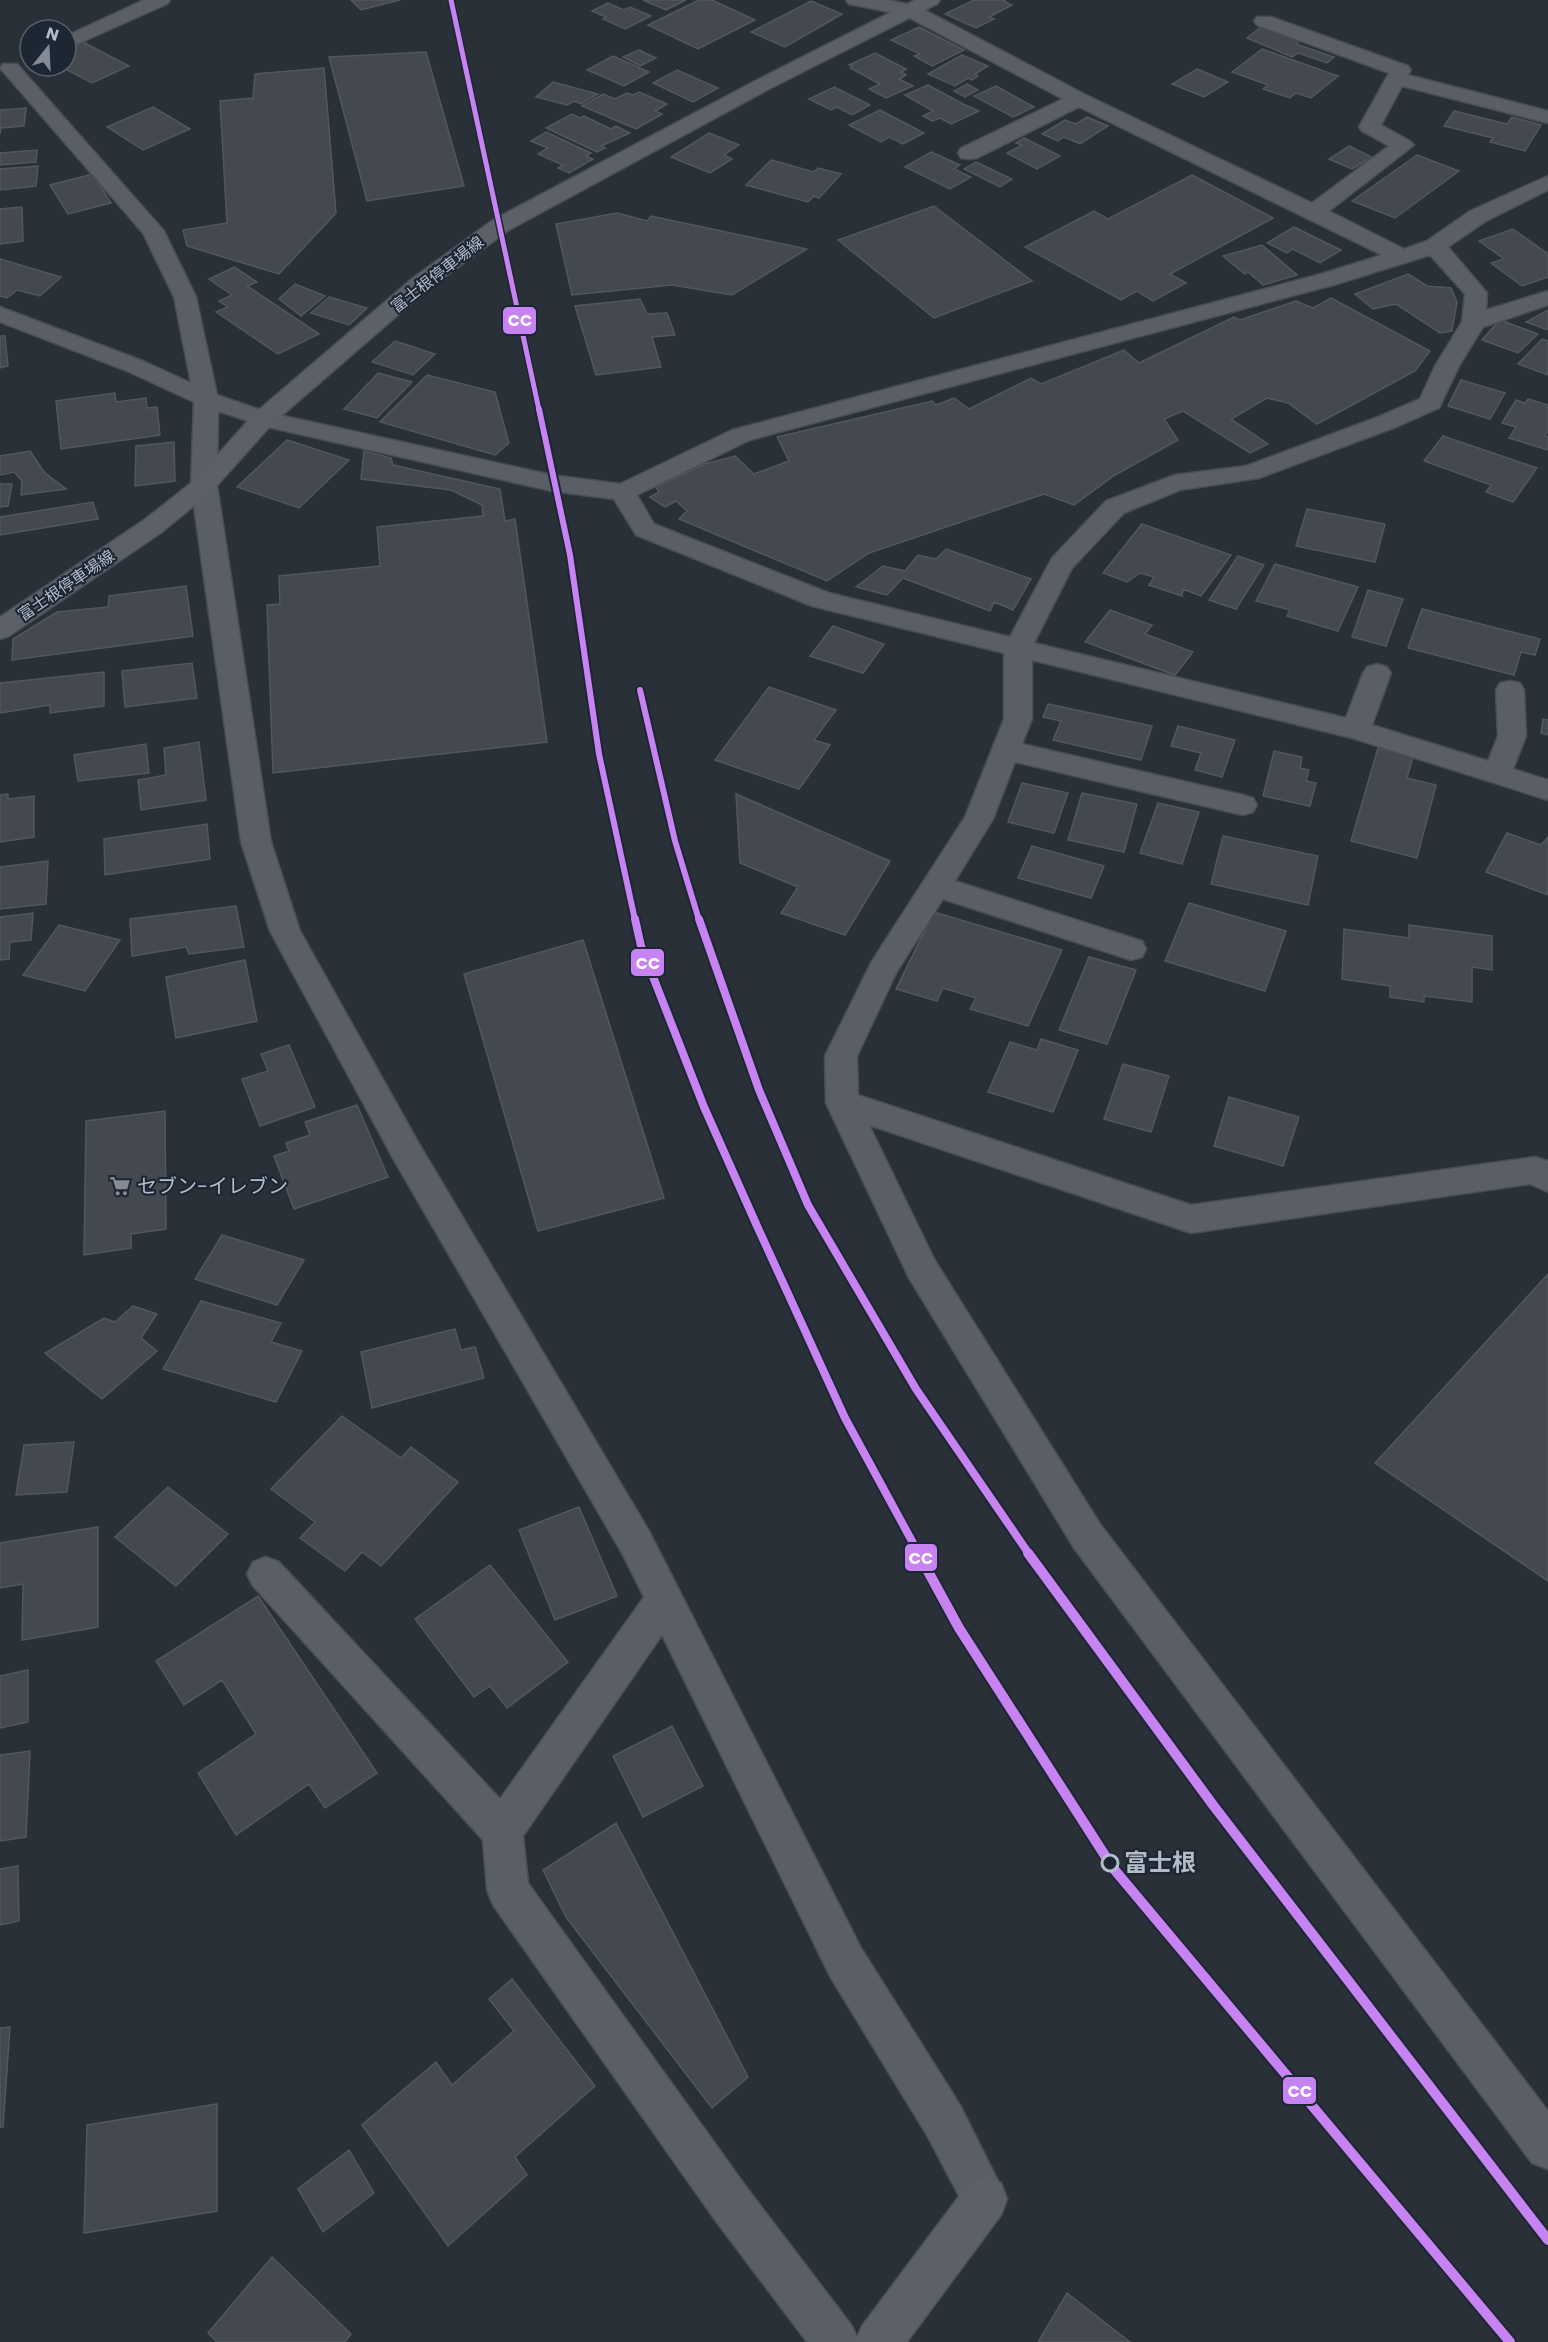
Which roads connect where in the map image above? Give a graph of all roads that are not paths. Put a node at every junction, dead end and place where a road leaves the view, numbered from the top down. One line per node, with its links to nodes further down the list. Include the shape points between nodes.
1 (160, 0): 6 (street)
2 (856, 0): 4 (street)
3 (930, 0): 4 (main road, 富士根停車場線)
4 (910, 10): 9 (street); 20 (main road, 富士根停車場線, via 501,225 421,283)
5 (1264, 21): 8 (street, via 1401,70)
6 (78, 38)
7 (13, 66): 19 (street, via 153,231 186,297)
8 (1397, 78): 10 (street); 13 (street, via 1369,128 1403,145)
9 (1079, 99): 11 (street); 13 (street)
10 (1548, 117)
11 (969, 153)
12 (1548, 182): 14 (street, via 1479,216)
13 (1314, 212): 15 (street)
14 (1435, 246): 15 (street); 18 (street, via 1476,293)
15 (1401, 256): 22 (street, via 1317,282 741,435)
16 (1548, 298): 18 (street)
17 (0, 314): 19 (street, via 135,366)
18 (1474, 322): 24 (street, via 1430,403 1250,473 1175,483 1115,507 1061,564)
19 (206, 399): 20 (street); 21 (street)
20 (263, 419): 21 (main road, 富士根停車場線); 22 (street, via 552,483)
21 (204, 485): 23 (main road, 富士根停車場線, via 153,526); 37 (street, via 256,842 285,931 406,1151 636,1543)
22 (623, 492): 24 (street, via 645,529 821,600)
23 (0, 630)
24 (1018, 648): 27 (street); 28 (street, via 1018,719)
25 (1377, 673): 27 (street)
26 (1510, 690): 29 (street, via 1512,736)
27 (1356, 730): 29 (street)
28 (1006, 750): 31 (street); 32 (street, via 979,819)
29 (1497, 774): 30 (street)
30 (1548, 790)
31 (1243, 805)
32 (936, 886): 33 (street); 34 (street, via 883,969 841,1056)
33 (1131, 949)
34 (842, 1103): 35 (street, via 1191,1219 1535,1170); 39 (street, via 921,1268 1087,1536)
35 (1548, 1179)
36 (266, 1574): 38 (street)
37 (664, 1600): 38 (street); 40 (street, via 846,1964 944,2121)
38 (502, 1831): 41 (street, via 508,1890 731,2204)
39 (1548, 2147)
40 (985, 2199): 42 (main road)
41 (836, 2342)
42 (878, 2342)

